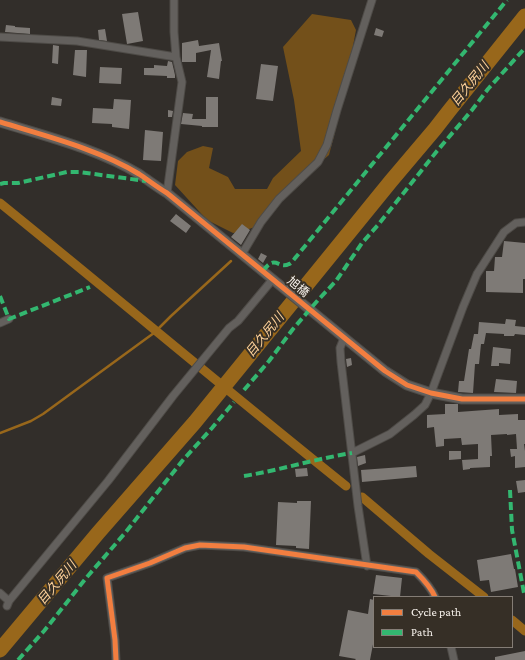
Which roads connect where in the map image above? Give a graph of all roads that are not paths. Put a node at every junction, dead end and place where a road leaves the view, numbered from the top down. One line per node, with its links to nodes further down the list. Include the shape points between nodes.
1 (174, 0): 4 (street)
2 (372, 0): 8 (street, via 327,145 318,162 279,199 261,222)
3 (0, 37): 4 (street, via 77,41)
4 (176, 57): 6 (street, via 182,82)
5 (0, 122): 6 (street, 旭橋, via 84,149 117,163)
6 (167, 193): 8 (street, 旭橋)
7 (525, 222): 13 (street, via 516,223 504,232 477,274)
8 (242, 254): 9 (street, 旭橋)
9 (274, 280): 12 (street, 旭橋); 17 (street, via 229,328 8,603)
10 (10, 319): 11 (street)
11 (0, 323)
12 (344, 338): 13 (street, 旭橋, via 407,385); 15 (street, via 340,348)
13 (431, 393): 14 (street, 旭橋, via 462,399); 15 (street, via 425,405 390,434)
14 (525, 399)
15 (352, 453): 16 (street)
16 (367, 566): 18 (street, via 416,572); 20 (street, via 244,547 200,545 185,548 107,578)
17 (0, 593)
18 (434, 596)
19 (451, 648): 21 (street)
20 (116, 660)
21 (454, 660)

